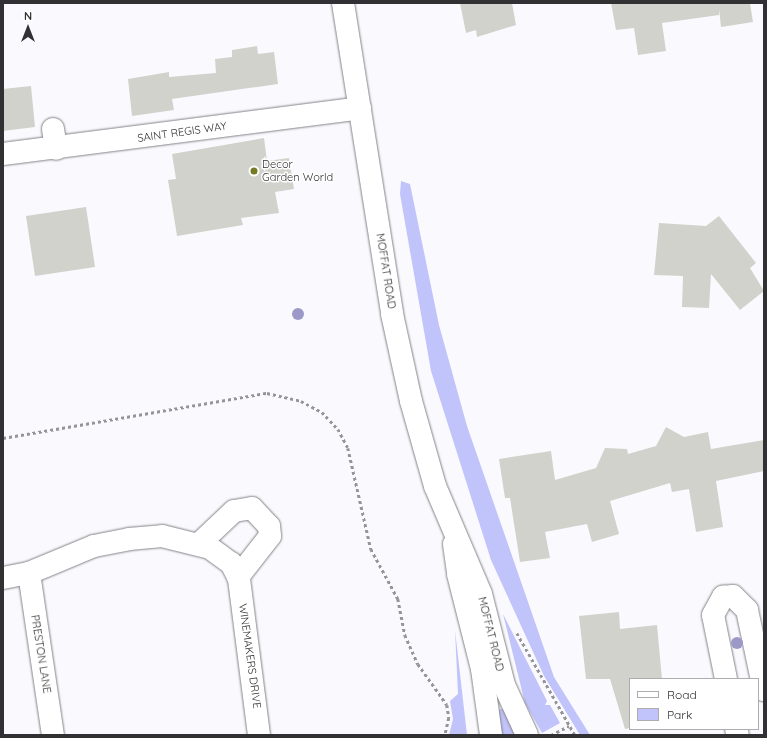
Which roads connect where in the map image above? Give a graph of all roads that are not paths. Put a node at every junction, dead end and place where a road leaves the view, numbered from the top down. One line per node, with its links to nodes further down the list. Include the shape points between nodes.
1 (343, 3): 2 (street, MOFFAT ROAD)
2 (360, 108): 3 (street, SAINT REGIS WAY, via 55,139); 4 (street, MOFFAT ROAD, via 402,366 435,486)
3 (3, 154)
4 (453, 534): 13 (street, MOFFAT ROAD, via 458,574 478,649); 14 (street, MOFFAT ROAD, via 472,568 492,628 504,685)
5 (199, 544): 6 (street, WINEMAKERS DRIVE, via 162,536 129,539 94,546); 7 (street, WINEMAKERS DRIVE, via 231,563); 7 (street, via 234,511 252,508 269,526 270,536)
6 (28, 573): 8 (street, WINEMAKERS DRIVE); 11 (street, PRESTON LANE)
7 (238, 577): 12 (street, WINEMAKERS DRIVE)
8 (3, 578)
9 (726, 678): 10 (street, via 713,615 723,597 733,596 747,610)
10 (764, 690)
11 (53, 735)
12 (259, 735)
13 (491, 735)
14 (527, 735)

